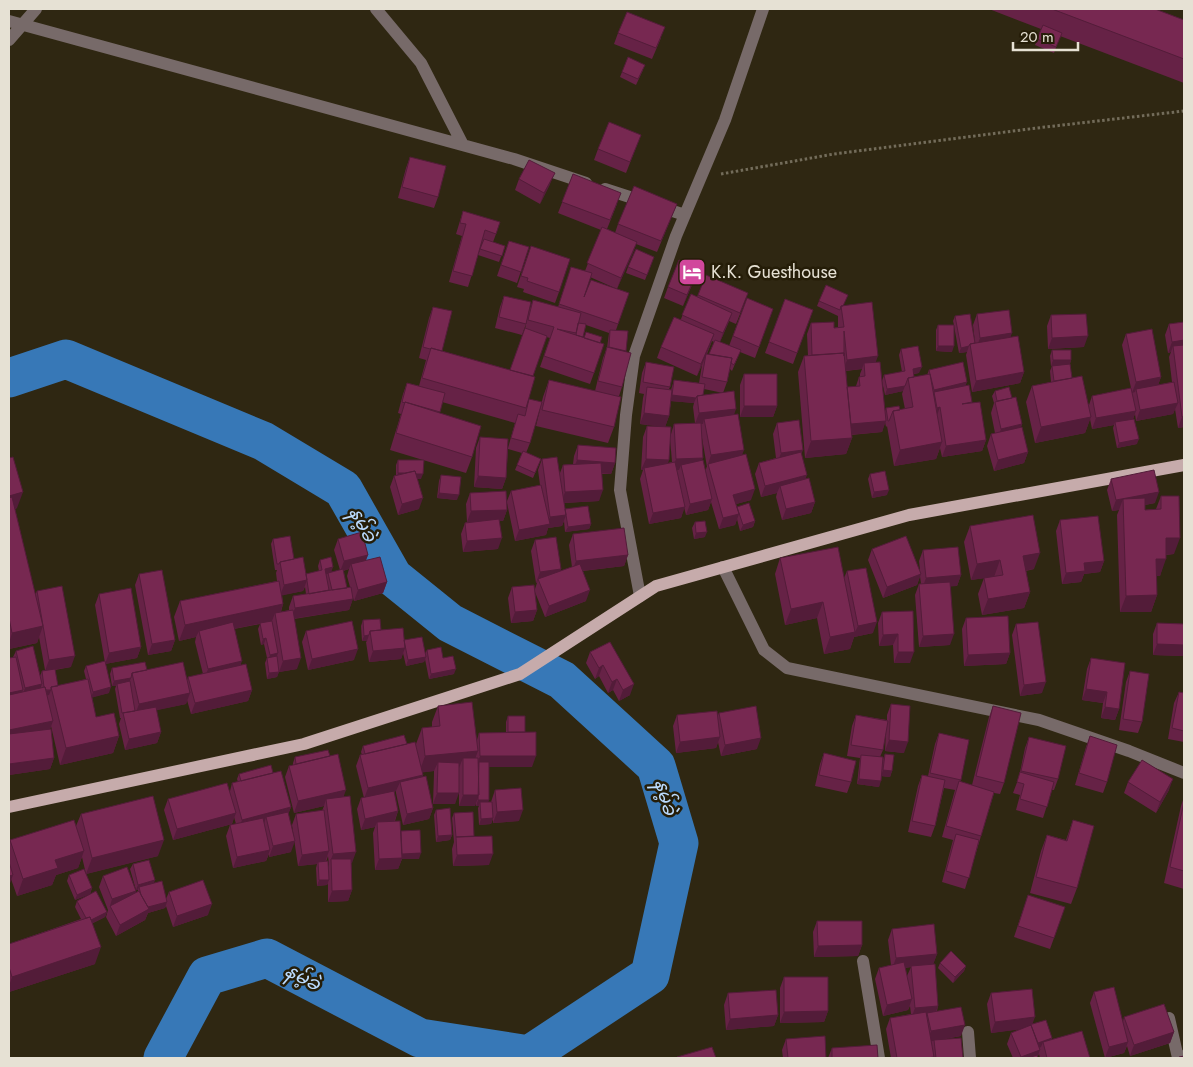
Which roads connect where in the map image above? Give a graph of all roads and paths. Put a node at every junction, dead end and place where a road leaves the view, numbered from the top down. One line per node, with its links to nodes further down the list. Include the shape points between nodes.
1 (36, 9): 4 (street)
2 (376, 9): 7 (street, via 421,63)
3 (763, 9): 8 (street, via 725,120)
4 (15, 23): 5 (street); 7 (street)
5 (9, 40)
6 (1184, 112): 8 (path, via 834,154)
7 (463, 145): 9 (street)
8 (700, 178): 9 (street)
9 (685, 216): 12 (street, via 634,356 621,413 620,490)
10 (1184, 465): 11 (main road, via 909,515)
11 (723, 567): 12 (main road, via 656,586); 13 (street, via 764,650 787,668 1040,720)
12 (640, 596): 14 (main road, via 520,674 304,744)
13 (1184, 773)
14 (9, 808)
15 (863, 961): 19 (street)
16 (1169, 1018): 21 (street)
17 (968, 1032): 20 (street)
18 (1184, 1056): 21 (street)
19 (879, 1058)
20 (970, 1058)
21 (1178, 1058)

